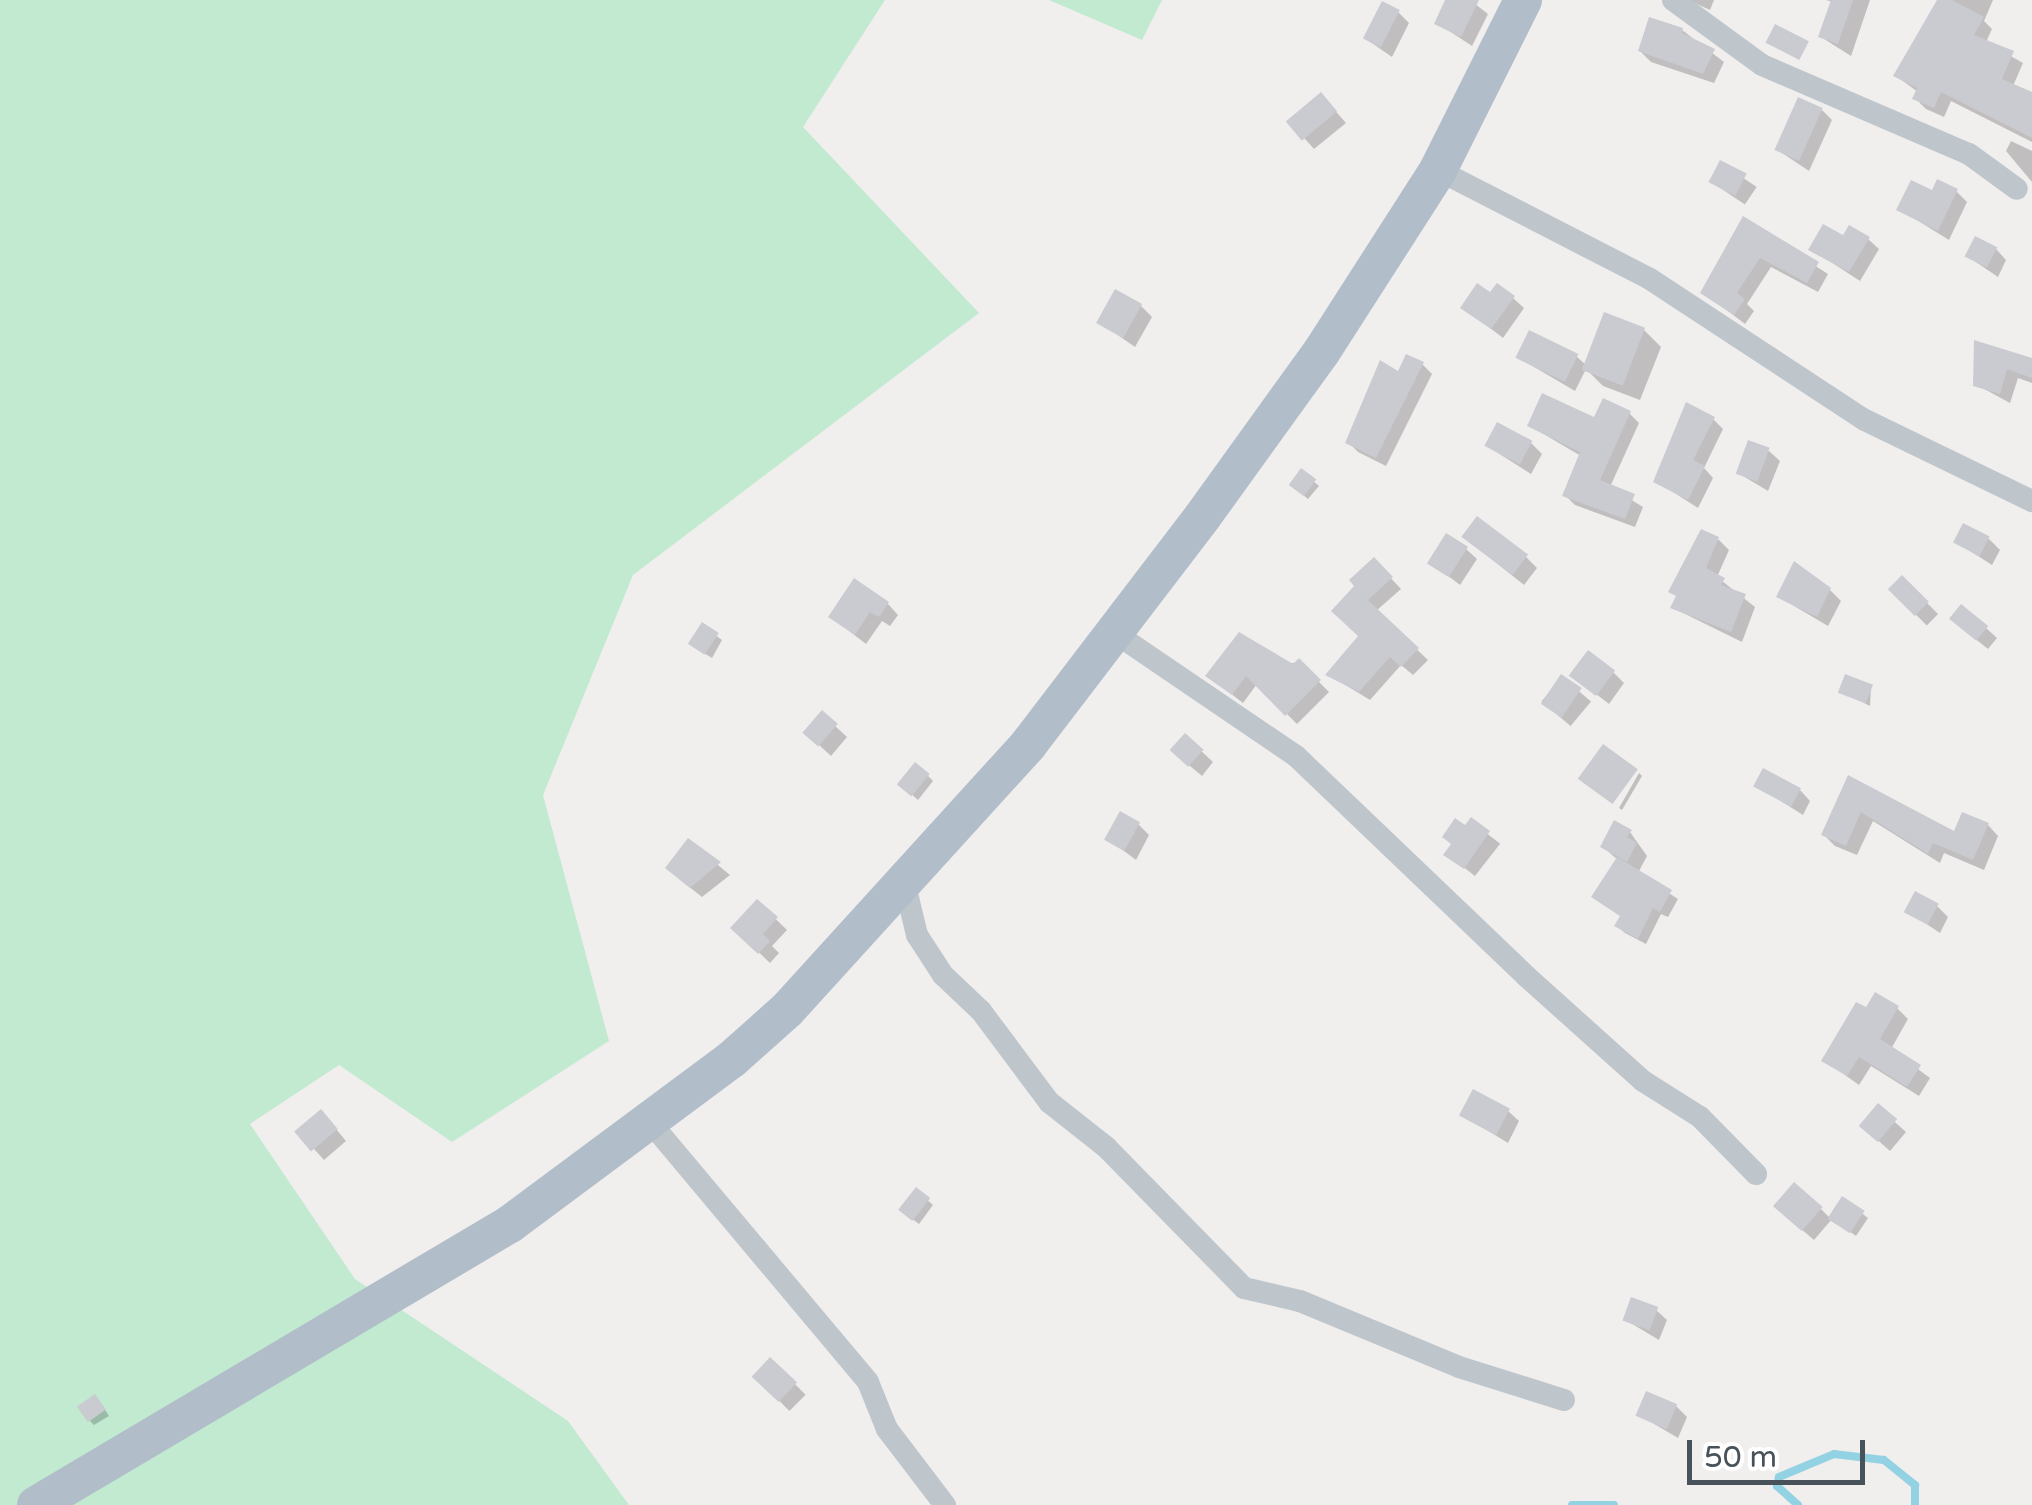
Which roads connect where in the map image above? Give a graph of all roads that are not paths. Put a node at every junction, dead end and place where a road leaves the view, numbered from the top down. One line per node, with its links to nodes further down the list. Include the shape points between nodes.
1 (1523, 0): 3 (main road)
2 (1672, 0): 4 (street, via 1762,65 1969,154)
3 (1438, 170): 5 (street, via 1650,279 1864,420); 6 (main road, via 1322,352)
4 (2017, 189)
5 (2032, 501)
6 (1115, 633): 7 (main road); 9 (street, via 1296,756 1552,1000 1643,1081 1700,1118)
7 (905, 885): 8 (main road, via 787,1010); 10 (street, via 916,935 1049,1102 1106,1147 1244,1288 1300,1301 1459,1368)
8 (650, 1122): 11 (main road, via 510,1224); 12 (street, via 868,1382 887,1428)
9 (1756, 1174)
10 (1564, 1400)
11 (36, 1505)
12 (944, 1505)

